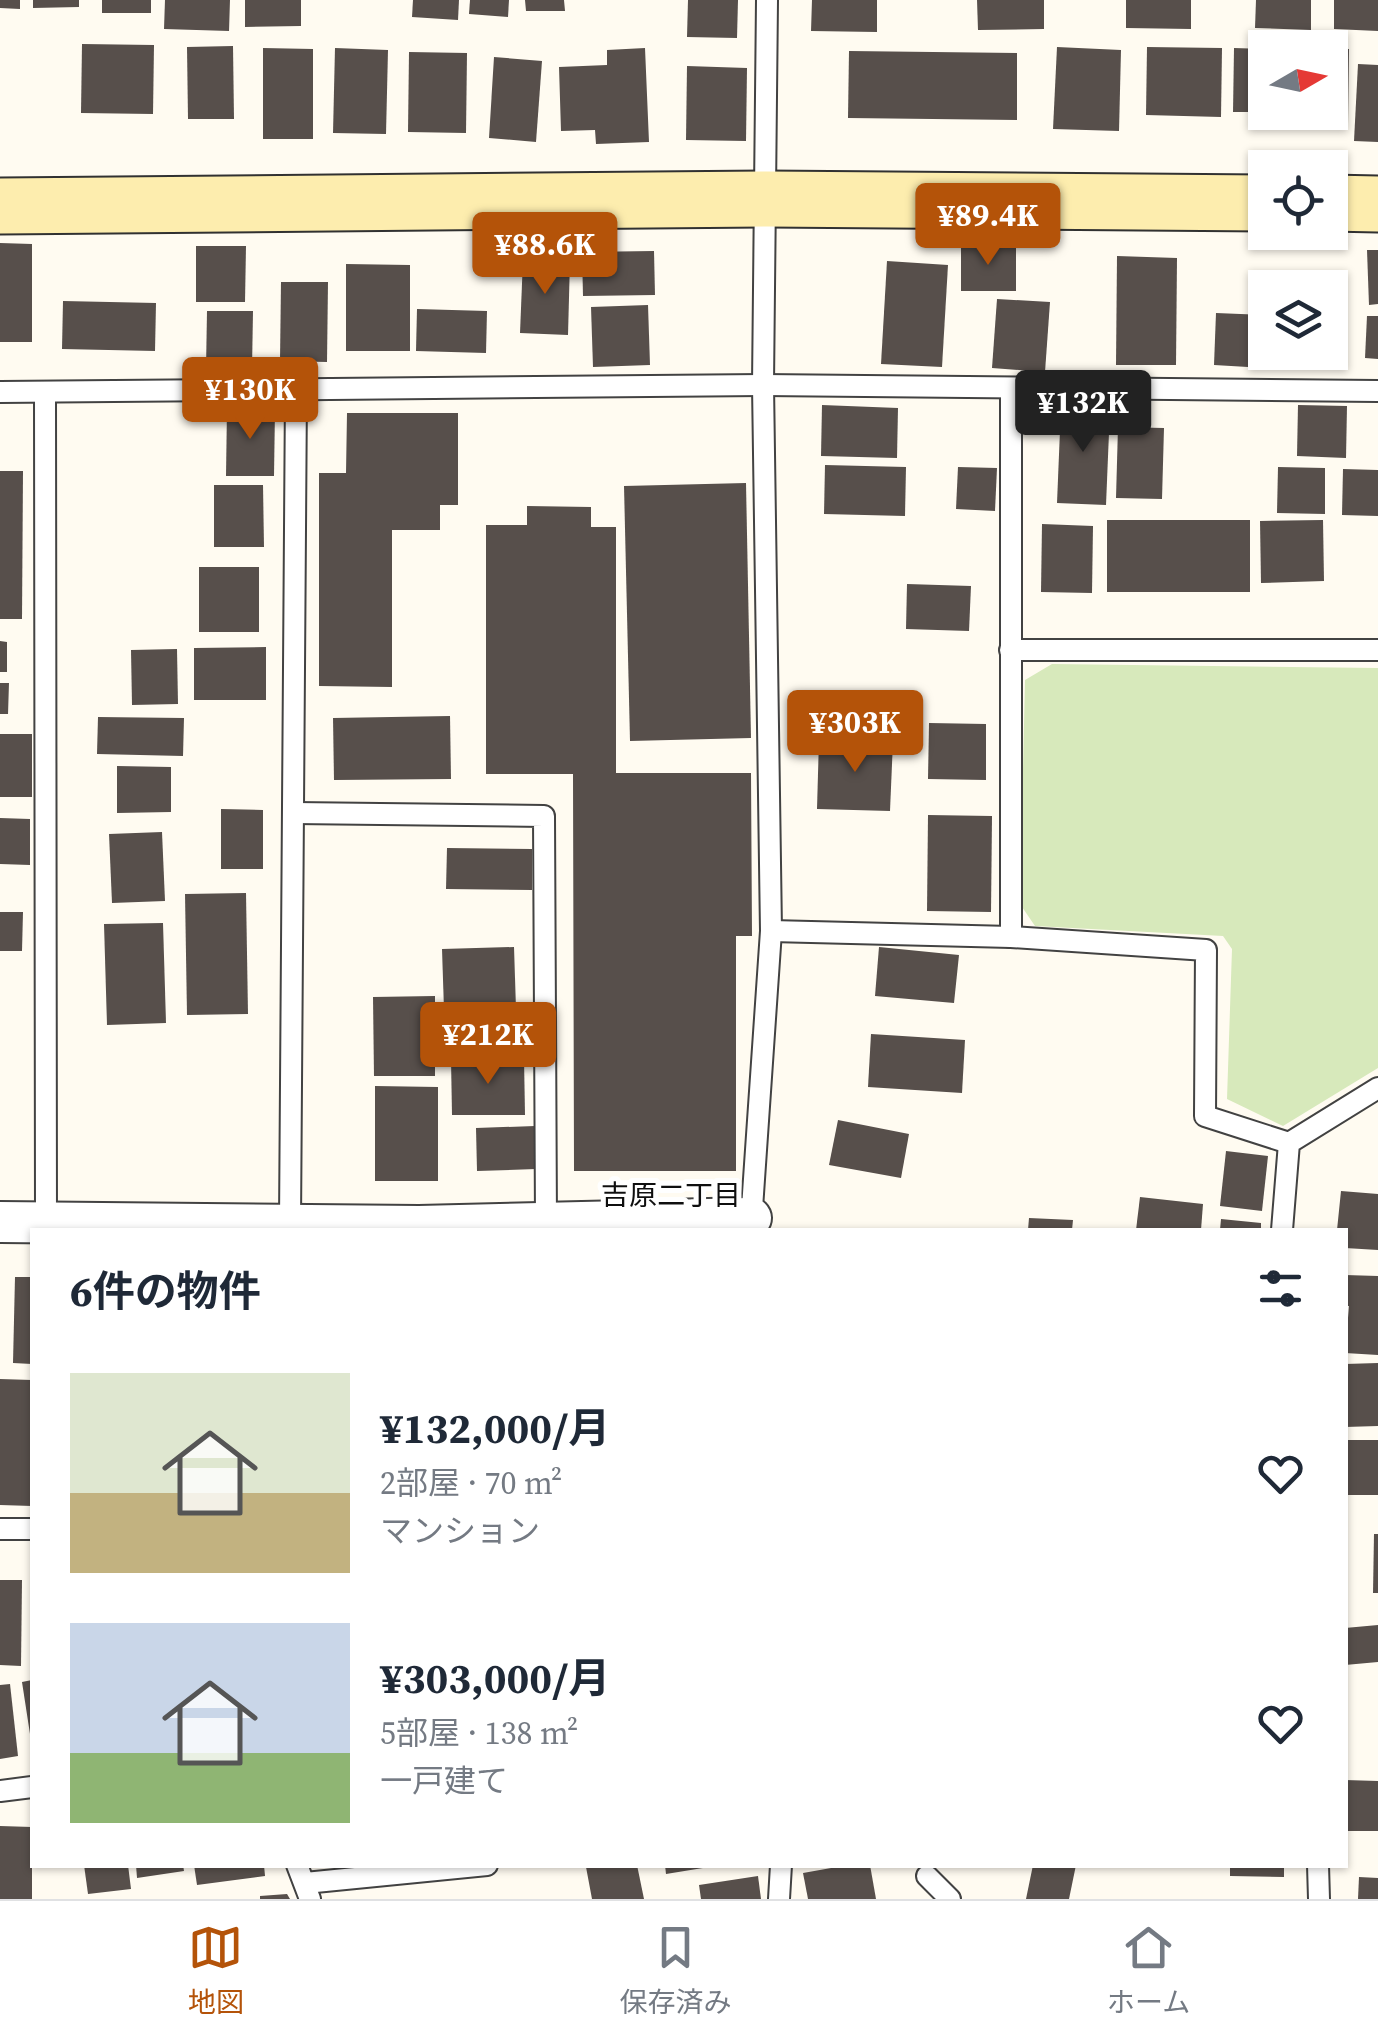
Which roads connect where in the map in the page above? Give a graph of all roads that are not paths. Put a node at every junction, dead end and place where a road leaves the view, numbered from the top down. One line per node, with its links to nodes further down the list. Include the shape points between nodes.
1 (767, 0): 2 (lane)
2 (766, 199): 3 (street); 6 (street); 7 (lane)
3 (1248, 203)
4 (1348, 203): 5 (street)
5 (1378, 204)
6 (0, 206)
7 (762, 385): 8 (lane); 9 (lane); 16 (lane)
8 (296, 390): 12 (lane); 15 (lane)
9 (1011, 390): 10 (lane); 13 (lane)
10 (1378, 391)
11 (0, 392): 12 (lane)
12 (46, 392): 21 (lane)
13 (1010, 650): 14 (lane); 17 (lane)
14 (1378, 650)
15 (294, 814): 22 (lane, via 544,816); 23 (lane)
16 (771, 931): 17 (lane); 24 (lane)
17 (1011, 937): 19 (lane, via 1206,950 1206,1116)
18 (1378, 1088): 19 (lane)
19 (1289, 1144): 27 (lane)
20 (0, 1222): 21 (street)
21 (46, 1222): 25 (street)
22 (546, 1222): 24 (street); 26 (street)
23 (290, 1224): 25 (street); 26 (street)
24 (751, 1224)
25 (162, 1228)
26 (419, 1228)
27 (1282, 1228)
28 (0, 1529): 29 (lane)
29 (30, 1529)
30 (30, 1787): 31 (lane)
31 (0, 1791)
32 (455, 1868): 36 (lane)
33 (781, 1868): 37 (lane)
34 (1318, 1868): 39 (lane)
35 (926, 1876): 38 (lane)
36 (304, 1882)
37 (779, 1899)
38 (950, 1899)
39 (1319, 1899)

